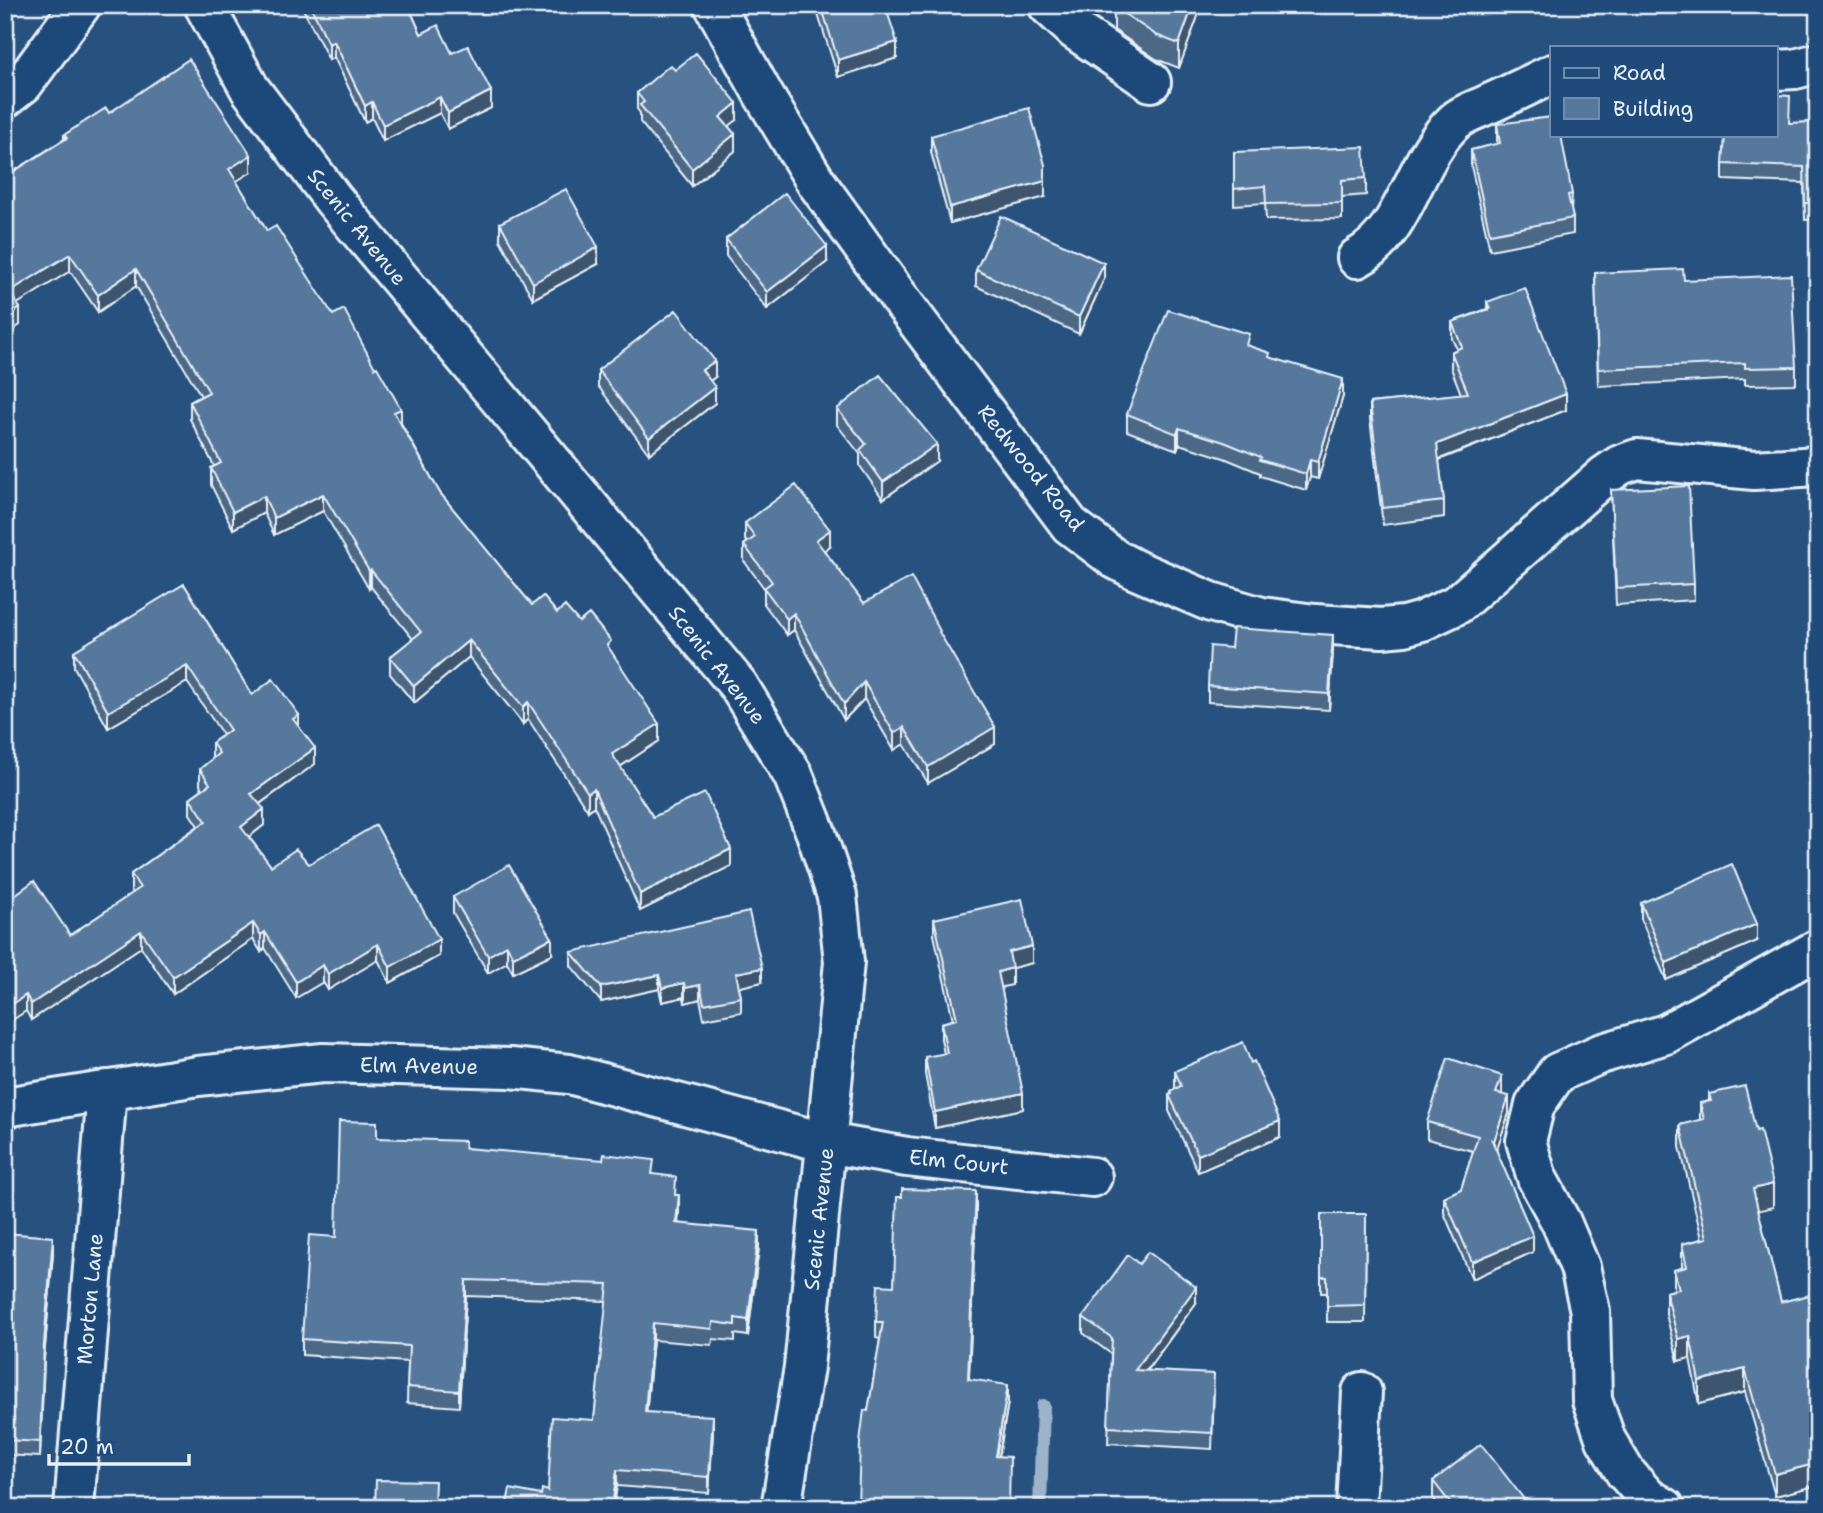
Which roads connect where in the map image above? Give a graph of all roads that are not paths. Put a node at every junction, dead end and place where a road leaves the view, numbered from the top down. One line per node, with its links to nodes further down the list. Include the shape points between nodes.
1 (81, 5): 9 (street, via 23,84)
2 (204, 5): 15 (street, Scenic Avenue, via 250,89 333,199 737,685 793,775 837,895 844,962)
3 (714, 5): 11 (street, Redwood Road, via 816,182 1070,525 1115,559 1170,585 1262,617 1350,627 1404,626 1458,604 1620,465 1637,460 1754,470)
4 (1048, 5): 8 (street, via 1075,30)
5 (1818, 63): 6 (street)
6 (1778, 70)
7 (1550, 75): 10 (street, via 1456,119 1425,159 1384,234)
8 (1151, 82)
9 (5, 98)
10 (1357, 258)
11 (1818, 466)
12 (1818, 949): 21 (street, via 1665,1034 1557,1073 1535,1105 1526,1141 1537,1178 1580,1267 1590,1311 1592,1400 1606,1440 1625,1472 1648,1498)
13 (107, 1090): 14 (street, Elm Avenue); 15 (street, Elm Avenue, via 323,1063 510,1068 569,1074); 18 (street, Morton Lane)
14 (5, 1107)
15 (827, 1143): 16 (street, Elm Court, via 907,1157); 19 (street, Scenic Avenue, via 804,1367)
16 (1092, 1177)
17 (1362, 1392): 20 (street)
18 (74, 1508)
19 (781, 1508)
20 (1356, 1508)
21 (1665, 1508)

